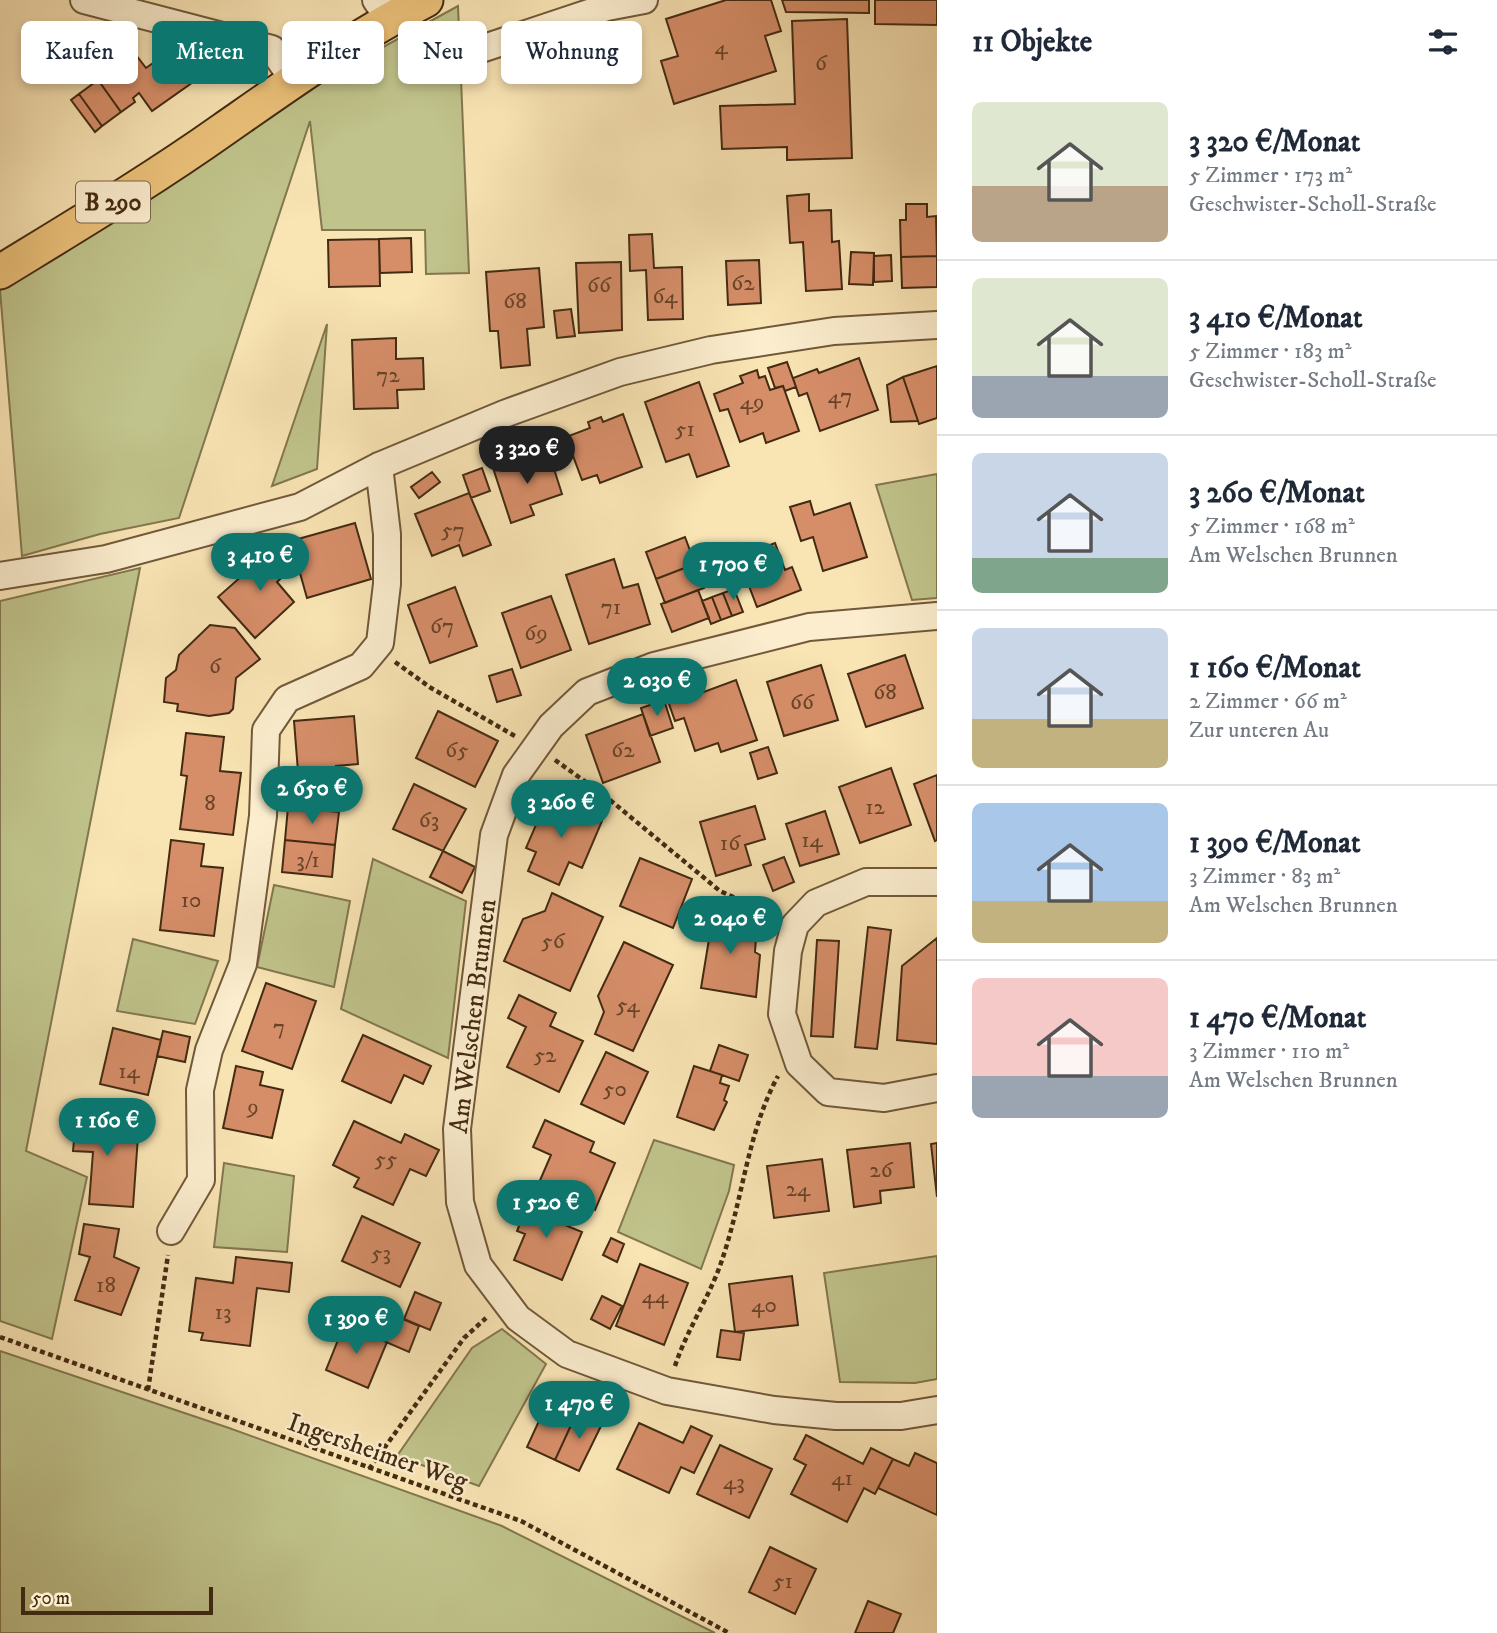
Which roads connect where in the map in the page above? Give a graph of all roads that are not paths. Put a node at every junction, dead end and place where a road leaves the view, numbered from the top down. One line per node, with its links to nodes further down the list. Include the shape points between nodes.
1 (84, 0): 7 (street, via 272,49)
2 (426, 0): 4 (main road, B 290)
3 (645, 0): 6 (street, via 607,7)
4 (383, 9): 5 (main road, B 290)
5 (368, 21)
6 (487, 47)
7 (282, 63)
8 (286, 84): 9 (main road, B 290, via 224,129)
9 (0, 272)
10 (937, 325): 11 (street, via 834,331 725,348 620,372)
11 (379, 466): 12 (street, via 300,507 106,559); 16 (street, via 387,534 380,643 361,666 287,699 266,730 263,816 243,964 209,1050 200,1090 201,1180)
12 (0, 576)
13 (937, 615): 17 (street, Am Welschen Brunnen, via 809,627 654,666 587,692 535,746 516,775 494,835 457,1129 460,1202 478,1265 518,1318 567,1354 667,1391 774,1410 836,1416 901,1416)
14 (937, 882): 15 (street, via 866,882 816,903 795,925 782,1014 799,1064 828,1092 884,1098)
15 (937, 1088)
16 (171, 1231)
17 (937, 1410)

